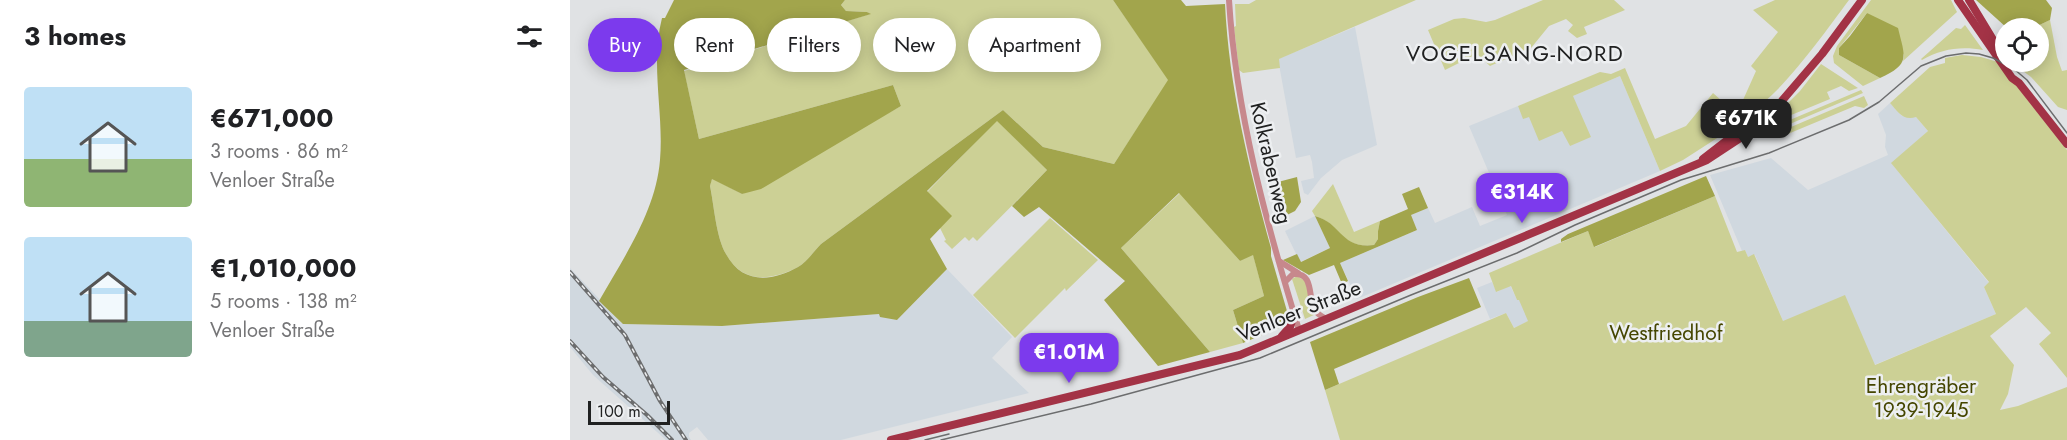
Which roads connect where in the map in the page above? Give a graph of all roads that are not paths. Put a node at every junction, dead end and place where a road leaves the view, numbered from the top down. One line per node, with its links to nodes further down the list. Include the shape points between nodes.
1 (1229, 0): 9 (street, Kolkrabenweg, via 1237,86)
2 (1862, 0): 13 (main road, Venloer Straße, via 1781,102 1701,161)
3 (1958, 0): 7 (main road)
4 (1969, 0): 5 (main road)
5 (1995, 43)
6 (2012, 72): 7 (main road)
7 (2019, 83): 8 (main road)
8 (2067, 144)
9 (1278, 261): 10 (street); 11 (street, Kolkrabenweg)
10 (1298, 273): 11 (street); 13 (street, via 1309,284 1315,311)
11 (1286, 281): 12 (street, Kolkrabenweg)
12 (1294, 315): 14 (street, Kolkrabenweg); 15 (main road)
13 (1326, 319): 14 (main road, Venloer Straße)
14 (1299, 330): 15 (main road, Venloer Straße)
15 (1281, 337): 17 (main road, Venloer Straße, via 1240,355)
16 (884, 440): 17 (main road, Venloer Straße)
17 (892, 440)

